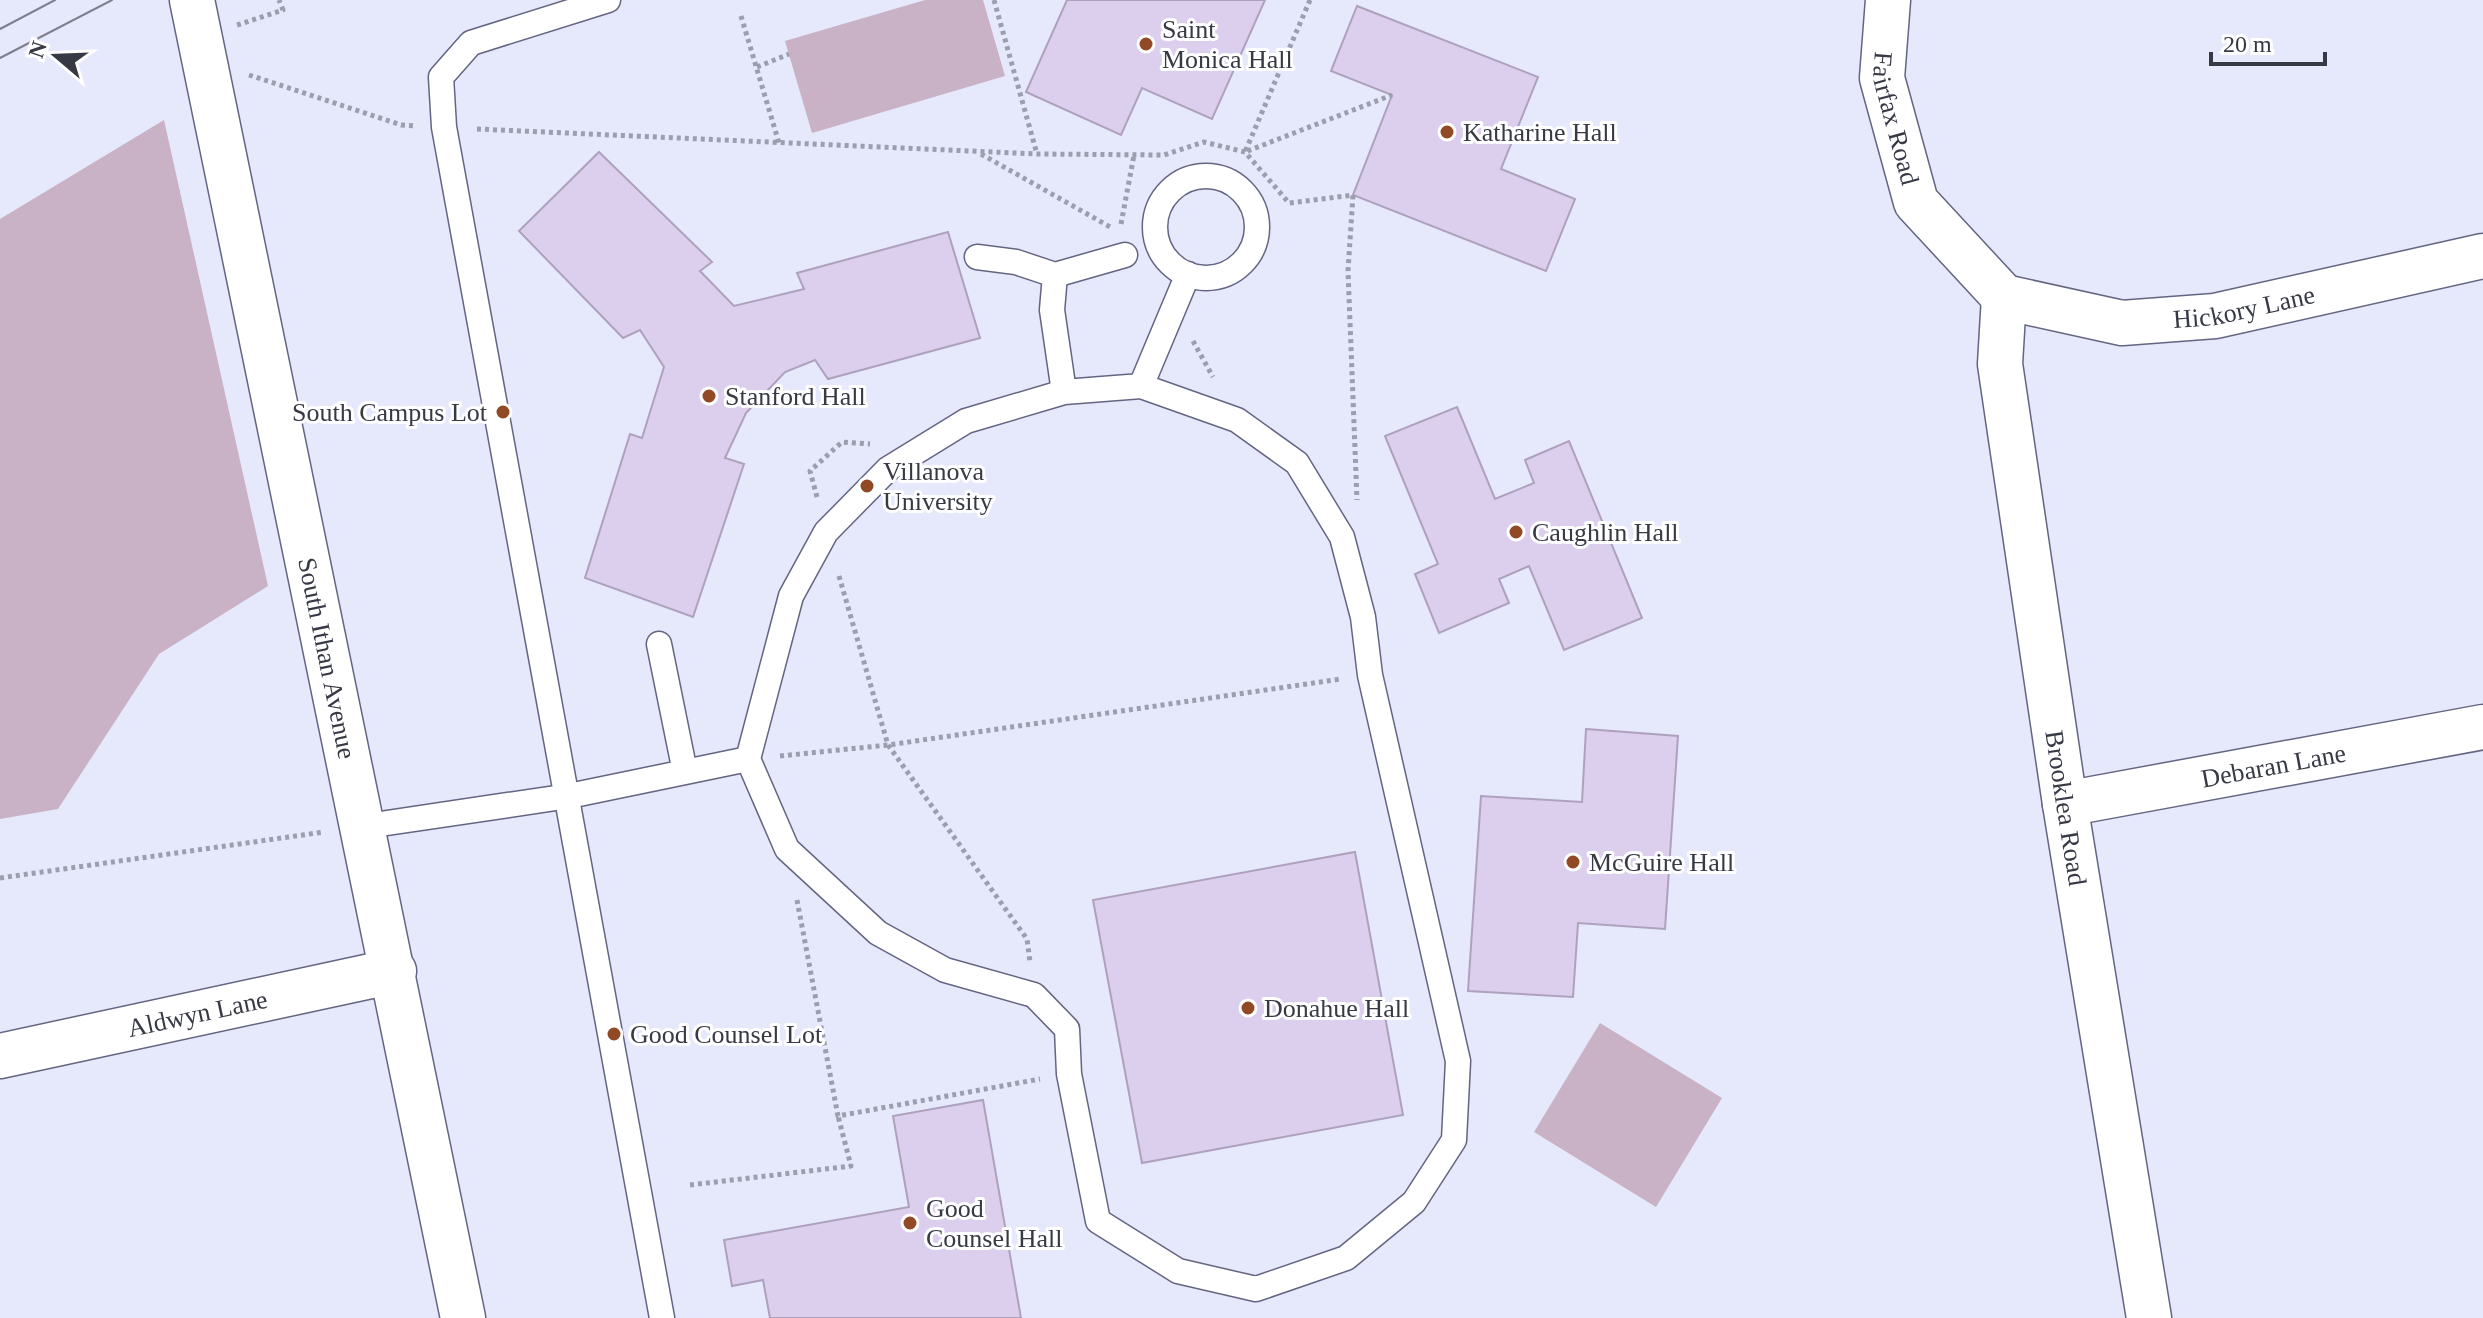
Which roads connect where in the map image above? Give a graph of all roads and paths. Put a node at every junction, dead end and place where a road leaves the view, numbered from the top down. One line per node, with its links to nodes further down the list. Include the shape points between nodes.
1 (279, 0): 7 (path, via 283,10)
2 (608, 0): 11 (lane, via 471,43 441,77)
3 (994, 0): 15 (path)
4 (1310, 0): 14 (path)
5 (1888, 0): 21 (street, Fairfax Road, via 1882,78 1916,202)
6 (741, 16): 9 (path)
7 (198, 32): 11 (path, via 401,125); 34 (street, South Ithan Avenue)
8 (789, 54): 9 (path)
9 (757, 67): 12 (path)
10 (1392, 95): 14 (path)
11 (444, 127): 12 (path); 32 (lane)
12 (779, 143): 13 (path)
13 (979, 152): 15 (path); 16 (path)
14 (1245, 152): 15 (path, via 1204,142 1164,155); 24 (path, via 1289,203 1353,195 1348,271)
15 (1037, 154)
16 (1122, 243): 20 (lane)
17 (2483, 256): 21 (street, Hickory Lane, via 2215,316 2122,323)
18 (977, 257): 20 (lane)
19 (1188, 274): 19 (lane, via 1164,255 1155,224 1159,208 1167,194 1194,177 1226,180 1246,196 1257,220 1250,254 1223,275); 22 (lane)
20 (1055, 275): 23 (lane, via 1052,310)
21 (2004, 297): 33 (street, Brooklea Road, via 2000,364)
22 (1141, 386): 23 (lane); 27 (lane, via 1237,420 1297,463 1342,537 1363,617)
23 (1064, 392): 25 (lane, via 966,421 888,469)
24 (1357, 510)
25 (826, 532): 29 (path); 30 (lane, via 791,596)
26 (659, 644): 31 (lane)
27 (1370, 675): 29 (path); 40 (lane, via 1458,1061 1454,1140 1414,1202 1346,1258 1256,1289 1178,1271 1098,1221)
28 (2483, 727): 33 (street, Debaran Lane)
29 (888, 745): 30 (path); 38 (path, via 1027,939)
30 (748, 759): 31 (lane); 35 (lane)
31 (685, 772): 32 (lane)
32 (569, 796): 34 (lane); 44 (lane)
33 (2065, 804): 45 (street, Brooklea Road)
34 (360, 827): 36 (path); 37 (street, South Ithan Avenue)
35 (787, 849): 38 (lane, via 878,933 945,970); 41 (path)
36 (0, 878)
37 (394, 971): 39 (street, Aldwyn Lane); 43 (street, South Ithan Avenue)
38 (1034, 995): 40 (lane, via 1067,1029)
39 (0, 1056)
40 (1069, 1074): 41 (path)
41 (838, 1116): 42 (path, via 851,1166)
42 (690, 1185)
43 (463, 1318)
44 (662, 1318)
45 (2149, 1318)

